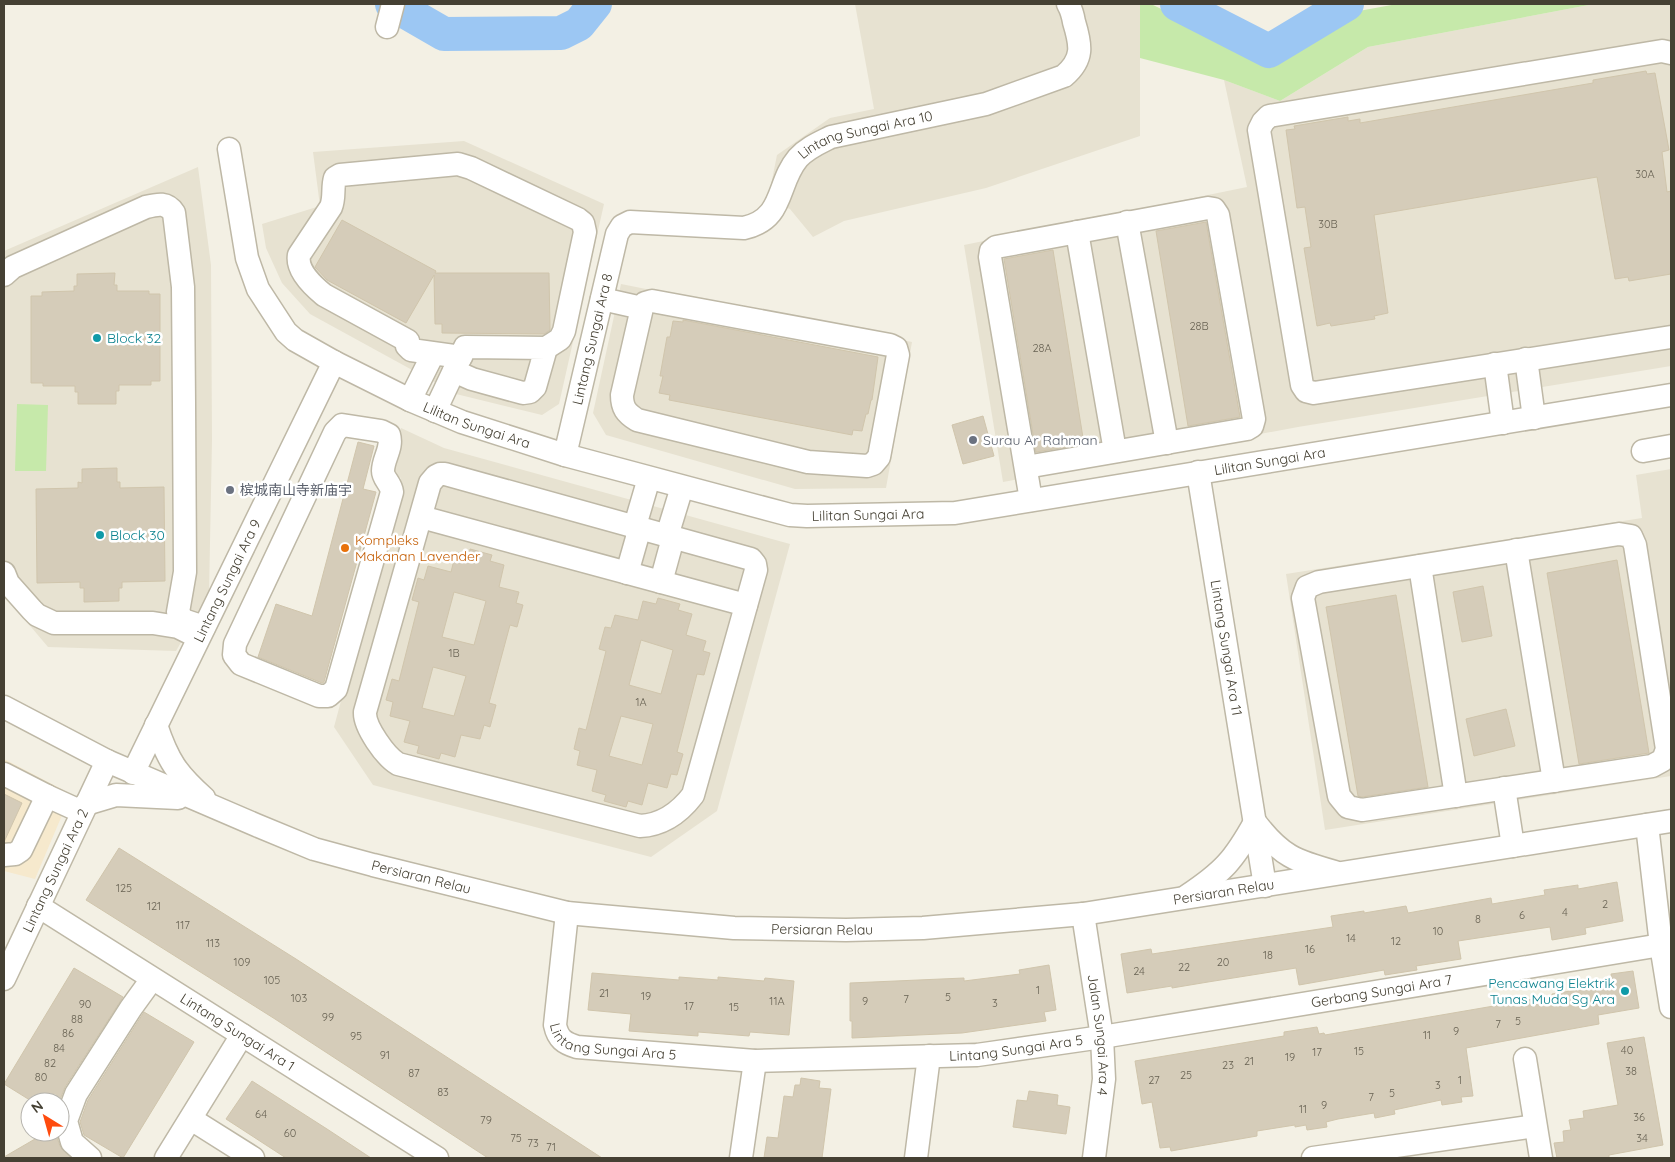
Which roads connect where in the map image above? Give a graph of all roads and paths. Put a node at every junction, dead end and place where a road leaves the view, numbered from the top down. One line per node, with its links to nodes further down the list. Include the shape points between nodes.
1 (393, 4): 3 (street)
2 (1068, 4): 7 (street, Lintang Sungai Ara 10, via 1080,49 1074,68 1064,76 986,104 819,143 799,157 777,205 755,226 630,222)
3 (387, 26)
4 (1671, 53): 19 (street, via 1662,51 1269,116 1263,122 1260,130 1302,385 1306,391 1314,393)
5 (229, 149): 18 (street, Lilitan Sungai Ara, via 247,258 258,289 286,332)
6 (1127, 222): 8 (street); 25 (street); 25 (street, via 1208,208 1214,209 1218,215 1254,420 1247,429)
7 (622, 226): 10 (street, Lintang Sungai Ara 8, via 617,234)
8 (1077, 232): 27 (street); 30 (street, via 991,251)
9 (4, 275): 46 (street, via 13,266 146,207 165,204 174,213 183,287 185,572 178,612 183,620)
10 (602, 299): 11 (street); 29 (street, Lintang Sungai Ara 8)
11 (642, 308): 11 (street, via 645,302 652,301 896,348 898,355 879,457 867,466 808,462 637,420 624,409 622,396)
12 (1671, 337): 17 (street)
13 (408, 341): 14 (street, via 324,295 299,267 299,255 332,207 335,178 340,175 458,164 583,223 585,232 564,332 560,339); 15 (street, via 409,350); 16 (street, via 442,342)
14 (546, 348): 16 (street); 16 (street, via 535,387 523,393 472,379)
15 (433, 354): 16 (street); 21 (street)
16 (460, 358): 22 (street)
17 (1526, 359): 19 (street); 23 (street)
18 (334, 362): 21 (street, Lilitan Sungai Ara); 37 (street, Lintang Sungai Ara 9)
19 (1494, 364): 24 (street)
20 (1671, 395): 23 (street, Lilitan Sungai Ara)
21 (410, 400): 22 (street, Lilitan Sungai Ara)
22 (435, 411): 29 (street, Lilitan Sungai Ara)
23 (1534, 418): 24 (street, Lilitan Sungai Ara)
24 (1503, 423): 31 (street, Lilitan Sungai Ara)
25 (1166, 443): 27 (street)
26 (1671, 446): 28 (street)
27 (1115, 451): 30 (street)
28 (1643, 451)
29 (565, 455): 32 (street, Lilitan Sungai Ara)
30 (1026, 467): 34 (street)
31 (1198, 472): 34 (street, Lilitan Sungai Ara); 59 (street, Lintang Sungai Ara 11)
32 (649, 478): 33 (street, Lilitan Sungai Ara); 36 (street)
33 (682, 487): 34 (street, Lilitan Sungai Ara, via 790,515 807,516 955,513); 38 (street)
34 (1031, 500)
35 (421, 517): 36 (street, via 432,479 445,474); 43 (street); 45 (street, via 365,718 387,755 398,764 640,826 659,823 693,796)
36 (637, 528): 38 (street); 43 (street)
37 (250, 532): 39 (street); 46 (street, Lintang Sungai Ara 9)
38 (670, 537): 44 (street); 45 (street, via 753,561 757,566)
39 (282, 545): 39 (street, via 335,432 342,425 352,425 389,435 391,442 383,471 392,492 336,689 328,696 319,696 241,664 234,655 235,644)
40 (1516, 550): 41 (street); 52 (street); 52 (street, via 1619,534 1631,536 1635,545 1667,749 1663,760 1652,766)
41 (1420, 566): 55 (street); 55 (street, via 1319,582 1307,587 1303,598 1339,796 1348,807 1362,810)
42 (4, 573): 46 (street, via 8,583 37,615 54,623 153,623)
43 (627, 573): 44 (street)
44 (661, 582): 45 (street)
45 (746, 605)
46 (202, 633): 48 (street, Lintang Sungai Ara 9)
47 (4, 707): 49 (street, Persiaran Relau)
48 (156, 725): 50 (street, Lintang Sungai Ara 9); 56 (street, via 173,766)
49 (107, 761): 50 (street, Persiaran Relau); 57 (street, Lintang Sungai Ara 2)
50 (133, 773): 56 (street, Persiaran Relau)
51 (4, 774): 54 (street)
52 (1554, 781): 53 (street)
53 (1504, 788): 55 (street); 61 (street)
54 (47, 796): 57 (street); 62 (street, via 20,850)
55 (1456, 796)
56 (204, 803): 57 (street, via 116,795); 67 (street, Persiaran Relau, via 314,849)
57 (84, 808): 66 (street, Lintang Sungai Ara 2)
58 (1671, 821): 60 (street, Persiaran Relau)
59 (1255, 822): 63 (street, Lintang Sungai Ara 11, via 1268,839 1288,856); 64 (street, Lintang Sungai Ara 11); 65 (street, via 1224,869)
60 (1646, 825): 61 (street, Persiaran Relau); 69 (street)
61 (1513, 846): 63 (street, Persiaran Relau)
62 (4, 855)
63 (1342, 874): 64 (street, Persiaran Relau)
64 (1265, 886): 65 (street, Persiaran Relau)
65 (1182, 899): 68 (street, Persiaran Relau)
66 (38, 906): 70 (street, Lintang Sungai Ara 2); 72 (street, Lintang Sungai Ara 1)
67 (567, 913): 68 (street, Persiaran Relau, via 734,928 846,930 923,928); 78 (street, Lintang Sungai Ara 5, via 555,1025 562,1040 577,1046)
68 (1082, 914): 75 (street, Jalan Sungai Ara 4)
69 (1661, 945): 73 (street); 75 (street, Gerbang Sungai Ara 7)
70 (11, 948): 71 (street, Lintang Sungai Ara 2)
71 (4, 979)
72 (152, 979): 74 (street, Lintang Sungai Ara 1); 82 (street, via 76,1094 66,1122 72,1142)
73 (1671, 1007)
74 (242, 1035): 79 (street); 85 (street, Lintang Sungai Ara 1)
75 (1102, 1036): 76 (street, Lintang Sungai Ara 5, via 977,1055); 88 (street, Jalan Sungai Ara 4, via 1104,1079)
76 (930, 1056): 78 (street, Lintang Sungai Ara 5); 87 (street, Lintang Sungai Ara 5)
77 (1525, 1059): 80 (street)
78 (755, 1061): 86 (street)
79 (191, 1119): 83 (street); 84 (street)
80 (1535, 1126): 81 (street); 90 (street)
81 (1385, 1153): 89 (street)
82 (90, 1158)
83 (166, 1158)
84 (253, 1158)
85 (437, 1158)
86 (741, 1158)
87 (916, 1158)
88 (1094, 1158)
89 (1313, 1158)
90 (1541, 1158)

